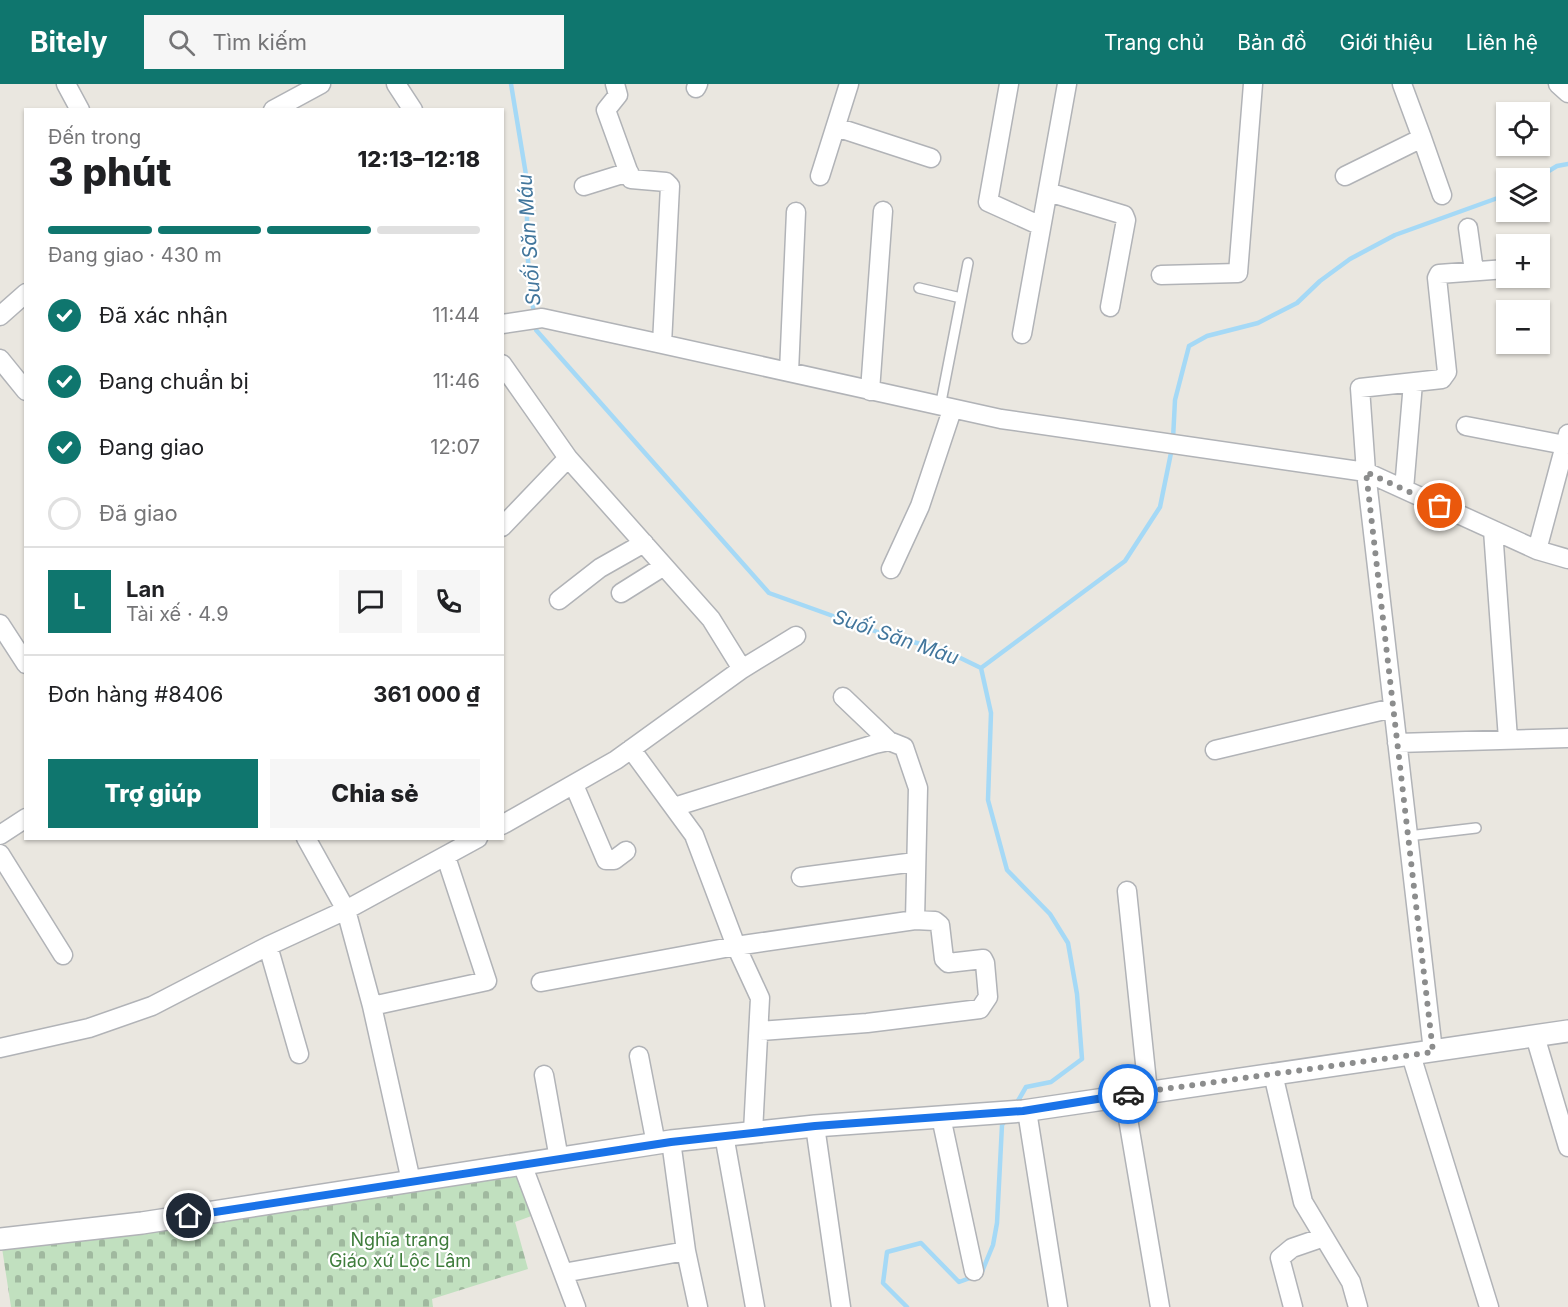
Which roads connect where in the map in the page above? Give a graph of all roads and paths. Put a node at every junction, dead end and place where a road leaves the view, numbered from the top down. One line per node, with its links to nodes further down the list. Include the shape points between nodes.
1 (66, 84): 12 (street)
2 (396, 84): 14 (street)
3 (615, 84): 18 (street, via 618,95 606,110)
4 (849, 84): 15 (street)
5 (1009, 84): 26 (street, via 988,202)
6 (1067, 84): 22 (street)
7 (1253, 84): 31 (street, via 1238,273)
8 (1402, 84): 16 (street)
9 (1558, 84): 11 (street)
10 (310, 86): 13 (street)
11 (1568, 93)
12 (79, 108)
13 (276, 108)
14 (412, 108)
15 (836, 127): 17 (street); 19 (street)
16 (1422, 138): 20 (street); 23 (street)
17 (931, 158)
18 (629, 172): 21 (street); 39 (street, via 631,179 666,182 670,186)
19 (820, 176)
20 (1345, 176)
21 (584, 186)
22 (1048, 192): 26 (street); 35 (street, via 1124,215)
23 (1442, 195)
24 (883, 211): 45 (street)
25 (796, 212): 42 (street)
26 (1041, 226): 38 (street)
27 (1468, 228): 30 (street)
28 (968, 263): 34 (lane)
29 (1496, 270): 30 (street)
30 (1474, 271): 43 (street, via 1439,274 1447,372 1442,379)
31 (1161, 275)
32 (919, 288): 34 (lane)
33 (24, 295): 36 (street)
34 (961, 298): 46 (lane)
35 (1110, 307)
36 (0, 316)
37 (504, 324): 39 (street, via 534,319)
38 (1022, 334)
39 (662, 344): 42 (street)
40 (0, 359): 44 (street)
41 (504, 367): 49 (street)
42 (789, 372): 45 (street)
43 (1413, 383): 50 (street, via 1360,388); 51 (street)
44 (24, 389)
45 (870, 391): 46 (street)
46 (946, 408): 50 (street); 58 (street, via 920,506)
47 (1466, 426): 48 (street)
48 (1566, 440): 55 (street)
49 (568, 458): 52 (street); 54 (street)
50 (1366, 472): 51 (street); 66 (street)
51 (1404, 489): 53 (street)
52 (504, 525)
53 (1493, 530): 55 (street); 68 (street)
54 (644, 543): 57 (street); 60 (street, via 600,568)
55 (1537, 550): 56 (street)
56 (1568, 559)
57 (664, 566): 59 (street); 64 (street, via 711,619)
58 (891, 569)
59 (621, 593)
60 (560, 600)
61 (0, 624): 63 (street)
62 (796, 636): 64 (street)
63 (24, 661)
64 (742, 669): 71 (street)
65 (843, 697): 69 (street)
66 (1393, 708): 70 (street); 72 (street)
67 (1568, 738): 68 (street)
68 (1508, 740): 70 (street)
69 (889, 741): 74 (street); 85 (street, via 904,747 918,788)
70 (1397, 743): 79 (street)
71 (632, 749): 73 (street); 74 (street)
72 (1215, 750)
73 (574, 785): 76 (street); 82 (street, via 606,860 614,860)
74 (674, 807): 91 (street, via 694,835)
75 (24, 819): 78 (street)
76 (504, 824)
77 (1476, 828): 79 (lane)
78 (0, 836)
79 (1408, 836): 99 (street)
80 (307, 840): 88 (street)
81 (475, 840): 84 (street)
82 (626, 851)
83 (0, 854): 92 (street)
84 (446, 857): 88 (street); 94 (street, via 487,981)
85 (915, 862): 86 (street); 89 (street)
86 (801, 877)
87 (1126, 891): 105 (street)
88 (346, 910): 90 (street); 94 (street)
89 (915, 920): 91 (street); 95 (street, via 937,921 948,963 983,960 988,997 980,1009)
90 (268, 946): 98 (street, via 152,1006 89,1028); 100 (street)
91 (736, 946): 93 (street); 95 (street, via 760,998)
92 (63, 955)
93 (541, 982)
94 (372, 1006): 116 (street)
95 (760, 1031): 110 (street)
96 (1568, 1031): 97 (street)
97 (1535, 1036): 99 (street); 113 (street)
98 (0, 1048)
99 (1433, 1052): 101 (street)
100 (299, 1054)
101 (1411, 1055): 103 (street); 130 (street)
102 (639, 1056): 112 (street)
103 (1273, 1074): 105 (street); 117 (street, via 1303,1202)
104 (544, 1075): 114 (street)
105 (1148, 1092): 106 (street)
106 (1124, 1095): 107 (street); 127 (street)
107 (1025, 1111): 108 (street); 126 (street)
108 (941, 1117): 109 (street); 120 (street)
109 (815, 1126): 110 (street); 125 (street)
110 (753, 1132): 111 (street)
111 (724, 1135): 112 (street); 124 (street)
112 (664, 1143): 114 (street); 119 (street)
113 (1568, 1147)
114 (559, 1159): 115 (street)
115 (522, 1164): 116 (street); 121 (street)
116 (411, 1181): 118 (street, via 142,1223)
117 (1324, 1237): 128 (street, via 1292,1248 1280,1258); 129 (street, via 1351,1282)
118 (0, 1239)
119 (686, 1251): 121 (street); 123 (street)
120 (974, 1271)
121 (563, 1273): 122 (street)
122 (576, 1307)
123 (698, 1307)
124 (755, 1307)
125 (842, 1307)
126 (1058, 1307)
127 (1160, 1307)
128 (1293, 1307)
129 (1358, 1307)
130 (1489, 1307)

